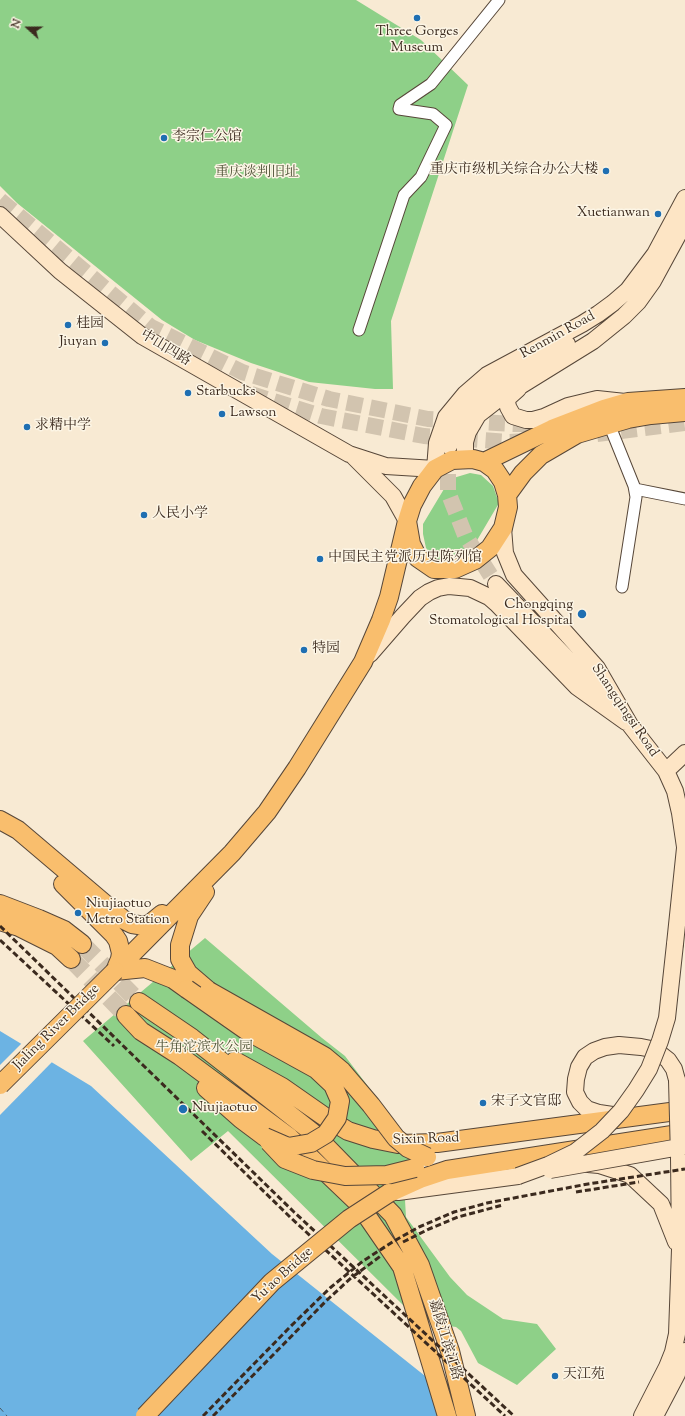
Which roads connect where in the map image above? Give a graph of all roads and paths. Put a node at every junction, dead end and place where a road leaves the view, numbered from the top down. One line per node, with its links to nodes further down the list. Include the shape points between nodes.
1 (499, 0): 6 (street, via 431,84 400,105 400,109 433,114 446,125 422,177 404,195)
2 (685, 198): 16 (main road, Renmin Road, via 655,254 628,290 582,324 486,375 465,394 446,417 437,443)
3 (0, 215): 13 (main road, 中山四路, via 60,270 142,336)
4 (685, 222): 5 (main road, Renmin Road)
5 (653, 281): 7 (main road, Renmin Road, via 638,302 609,329 577,352); 12 (main road, via 604,323 514,374 479,400 463,417)
6 (359, 330)
7 (521, 385): 9 (main road, via 510,397 508,407 513,416 526,420 544,417 568,406 597,399); 14 (main road, Renmin Road, via 486,408 472,424 465,442)
8 (685, 398): 9 (main road)
9 (628, 402): 15 (main road, via 552,429)
10 (685, 412): 11 (main road, via 651,415)
11 (609, 424): 17 (street); 18 (main road, via 577,434 541,455 523,473)
12 (448, 446)
13 (349, 454): 16 (main road, via 386,466); 20 (main road, via 393,496)
14 (465, 459): 15 (main road); 16 (main road, via 452,460)
15 (484, 462): 18 (main road, via 503,482)
16 (435, 469): 20 (main road, via 422,486)
17 (634, 489): 19 (street); 23 (street, via 636,497)
18 (507, 495): 21 (main road, via 508,507)
19 (685, 499)
20 (407, 521): 21 (main road, via 411,544 418,558 434,569 455,569 475,560 490,548); 24 (main road, via 389,597)
21 (503, 528): 25 (main road, Shangqingsi Road, via 504,553 514,575 597,668)
22 (496, 584): 25 (main road)
23 (622, 587)
24 (363, 662): 25 (main road, via 420,598 438,588 470,588 497,604 577,687); 31 (main road, via 298,768 267,812)
25 (630, 725): 27 (main road, Shangqingsi Road)
26 (685, 754): 27 (main road)
27 (666, 771): 30 (main road, Shangqingsi Road, via 675,791)
28 (0, 820): 31 (main road, via 18,830 117,916 139,926 151,923)
29 (0, 833): 36 (main road, via 11,839 70,890 109,929 118,941)
30 (685, 841): 49 (main road, Shangqingsi Road, bridge, via 667,1018 649,1068 621,1111 602,1131 575,1152 548,1165)
31 (232, 853): 36 (main road, Jialing River Bridge); 47 (main road, bridge, via 189,916 180,945 180,959 188,973 208,991 324,1056 342,1071 396,1138)
32 (0, 904): 34 (main road, via 64,930)
33 (0, 921): 35 (main road, via 19,927 57,946)
34 (82, 944)
35 (71, 959)
36 (121, 965): 41 (main road, Jialing River Bridge, bridge); 45 (main road, bridge, via 145,968 173,980 247,1031 316,1069 333,1085 340,1101 337,1118 326,1134 310,1144 288,1147)
37 (139, 1002): 40 (main road)
38 (126, 1015): 39 (main road)
39 (141, 1031): 45 (main road); 54 (main road, 嘉陵江滨江路, via 180,1056 289,1136 358,1203 402,1267)
40 (192, 1038): 43 (main road, Sixin Road, via 282,1087 348,1130 392,1143 437,1143); 55 (main road, 嘉陵江滨江路, via 312,1132 393,1215 420,1265 450,1351)
41 (0, 1085)
42 (685, 1110): 43 (main road, Sixin Road)
43 (635, 1116): 46 (main road, bridge, via 599,1113 587,1109 580,1102 576,1092 576,1079 585,1057 605,1047 619,1045 646,1048 660,1053 668,1060 674,1068 677,1080)
44 (685, 1133): 49 (main road)
45 (265, 1137): 47 (main road, bridge, via 285,1160 313,1170 346,1176 387,1174)
46 (682, 1152): 49 (main road, bridge); 51 (main road)
47 (421, 1162): 48 (main road)
48 (446, 1166): 49 (main road); 50 (main road, Yu'ao Bridge)
49 (517, 1168): 50 (main road); 51 (main road, via 598,1165 630,1175 660,1204)
50 (388, 1193): 53 (main road, Yu'ao Bridge, bridge, via 349,1219 272,1282)
51 (680, 1249): 56 (main road, via 678,1320 673,1352)
52 (685, 1351): 57 (main road, via 677,1374)
53 (145, 1416)
54 (447, 1416)
55 (466, 1416)
56 (642, 1416)
57 (655, 1416)

